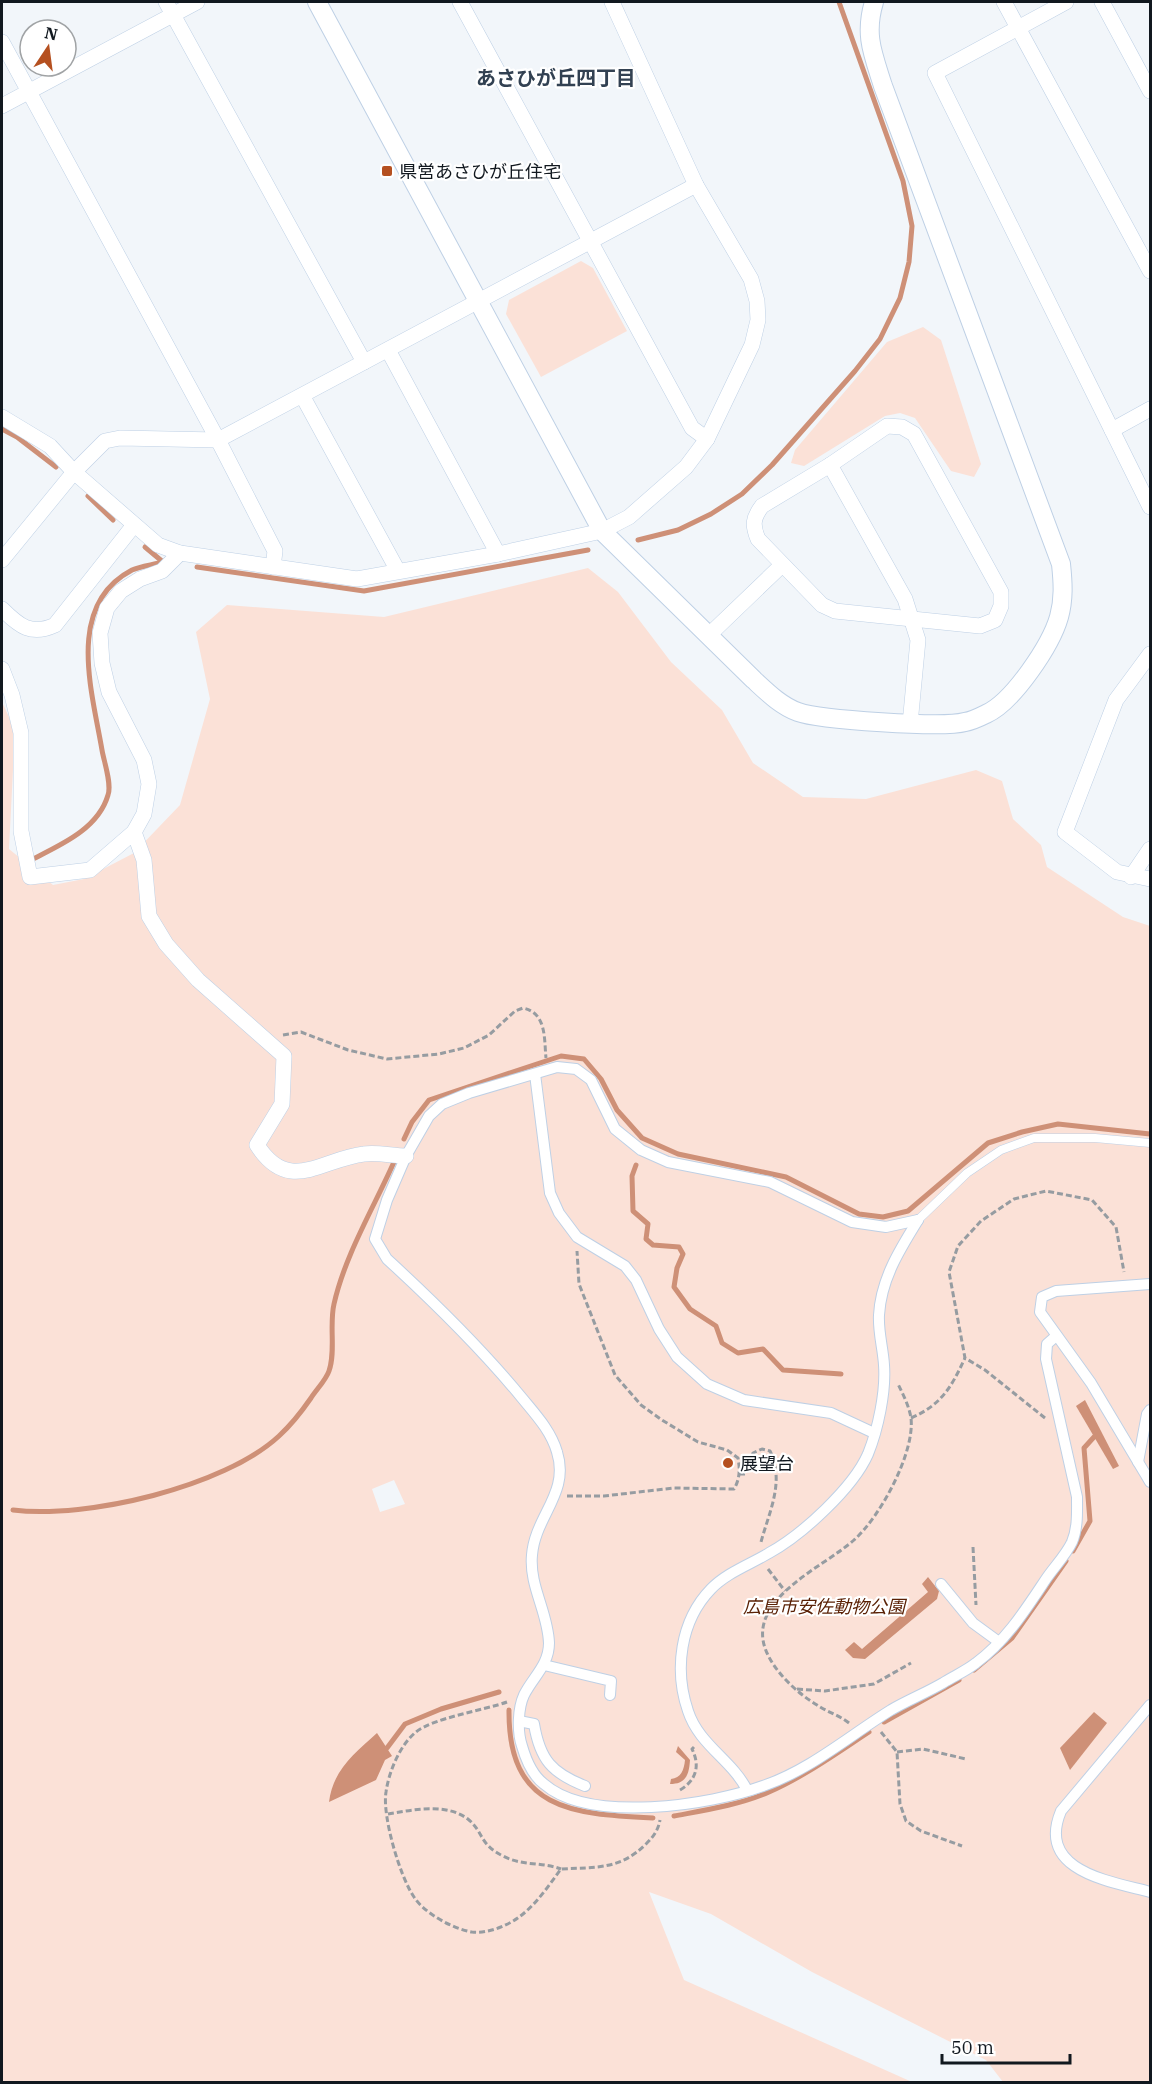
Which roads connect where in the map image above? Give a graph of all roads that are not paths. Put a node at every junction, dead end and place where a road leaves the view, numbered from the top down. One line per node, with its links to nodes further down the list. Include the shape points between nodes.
1 (197, 2): 9 (street)
2 (317, 2): 18 (street)
3 (460, 2): 16 (street)
4 (612, 2): 15 (street)
5 (874, 2): 43 (street, via 868,38 874,57 1061,564 1064,592 1059,620 1037,661 1007,698 989,713 964,723)
6 (1004, 2): 10 (street)
7 (1066, 2): 10 (street)
8 (1102, 2): 12 (street)
9 (170, 8): 13 (street); 20 (street)
10 (1018, 28): 17 (street); 24 (street, via 935,73)
11 (2, 42): 13 (street)
12 (1150, 91)
13 (28, 92): 14 (street); 26 (street)
14 (2, 106)
15 (696, 185): 16 (street); 25 (street, via 750,279 758,320 752,345)
16 (590, 242): 18 (street); 25 (street, via 692,428)
17 (1150, 271)
18 (477, 301): 19 (street); 31 (street)
19 (387, 350): 20 (street); 33 (street)
20 (364, 362): 21 (street)
21 (303, 397): 26 (street); 37 (street)
22 (1150, 409): 24 (street)
23 (2, 417): 28 (street, via 50,446)
24 (1112, 430): 29 (street)
25 (707, 439): 31 (street, via 686,467 629,517)
26 (218, 440): 28 (street, via 105,441); 36 (street, via 275,551)
27 (830, 465): 35 (street, via 762,506 755,516 753,527 758,539); 39 (street, via 905,599); 39 (street, via 887,426 914,434 1001,592 995,620 980,626)
28 (74, 472): 30 (street); 34 (street)
29 (1150, 507)
30 (134, 525): 32 (street, via 158,545); 38 (street, via 55,625 42,631 27,628)
31 (602, 531): 33 (street); 40 (street)
32 (180, 553): 36 (street); 44 (street, via 162,571 121,591 107,608 100,633 102,663 110,692 144,760 149,784 144,814)
33 (498, 554): 37 (street)
34 (2, 560)
35 (782, 565): 39 (street, via 822,605 835,611); 40 (street)
36 (273, 567): 37 (street, via 357,579)
37 (398, 571)
38 (2, 609)
39 (911, 619): 43 (street, via 918,640)
40 (708, 636): 43 (street, via 777,701 798,712)
41 (1150, 654): 46 (street, via 1116,700 1065,832 1117,872)
42 (2, 669): 44 (street, via 21,733 21,831 30,878 90,870)
43 (910, 724)
44 (134, 832): 50 (street, via 144,860 149,916 166,944 225,1005 284,1056 282,1104 257,1145 268,1162 291,1172 364,1154)
45 (1150, 849): 46 (street)
46 (1131, 877): 47 (street)
47 (1150, 879)
48 (535, 1074): 50 (street, via 442,1104 429,1116); 51 (street, via 557,1067 576,1069 591,1080 615,1129 641,1150 668,1162 770,1182 852,1222 886,1227); 55 (street, via 550,1193 559,1213 578,1237 625,1266 677,1357 707,1384 744,1400 831,1413)
49 (1150, 1143): 51 (lane, via 1034,1138 1001,1150 967,1173)
50 (406, 1156): 60 (street, via 375,1239 387,1259 492,1361 546,1427 556,1448 562,1471 532,1552 531,1576 548,1623 549,1647)
51 (918, 1220): 55 (street, via 893,1261 883,1288 879,1316 884,1365)
52 (1150, 1284): 53 (street, via 1056,1291 1042,1297 1040,1312)
53 (1055, 1337): 56 (street, via 1091,1383); 59 (street, via 1047,1344 1046,1359 1077,1497 1077,1518 1072,1542)
54 (1150, 1410): 56 (street)
55 (874, 1433): 67 (street, via 867,1455 827,1506 770,1553 712,1587 693,1613 682,1646 680,1680 688,1713 704,1741 742,1779)
56 (1138, 1462): 57 (street)
57 (1150, 1482)
58 (941, 1584): 59 (street, via 973,1623)
59 (999, 1642): 67 (street, via 976,1663 873,1722 800,1770)
60 (544, 1665): 61 (street, via 611,1681); 63 (street, via 523,1696)
61 (610, 1695)
62 (1150, 1705): 68 (street, via 1061,1812 1054,1828 1057,1846 1069,1863 1094,1877)
63 (519, 1721): 64 (street, via 534,1724 542,1755); 65 (street, via 520,1743 531,1769)
64 (555, 1772): 65 (street); 66 (street)
65 (544, 1785): 67 (street, via 564,1797 629,1808 713,1800)
66 (585, 1786)
67 (747, 1791)
68 (1150, 1892)

